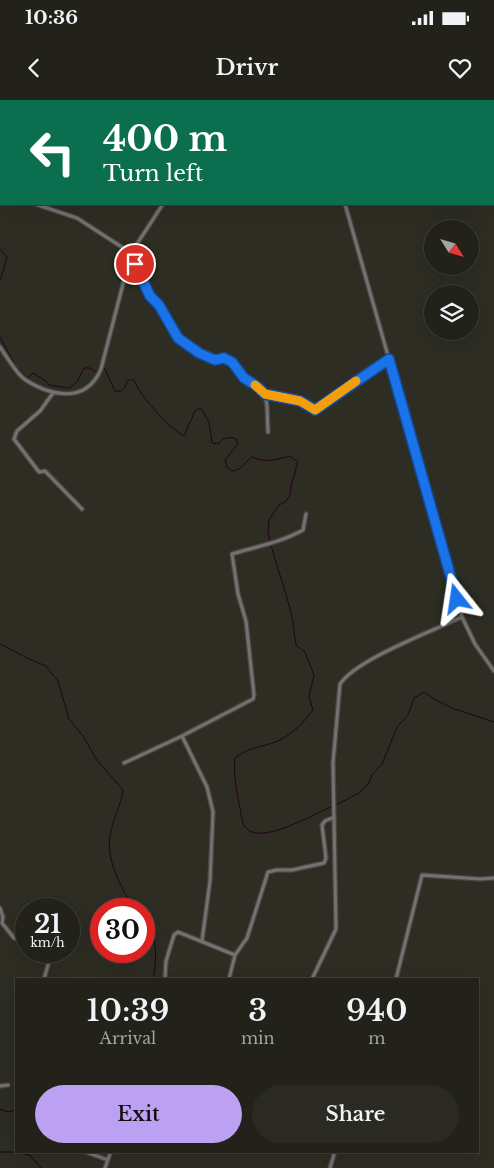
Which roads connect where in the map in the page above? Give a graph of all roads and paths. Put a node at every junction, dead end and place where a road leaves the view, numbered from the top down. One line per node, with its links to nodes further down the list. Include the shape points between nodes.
1 (38, 205): 4 (street, via 76,218)
2 (162, 205): 4 (street)
3 (345, 205): 6 (street)
4 (130, 253): 7 (street, via 99,374 75,394); 8 (street, via 150,296 178,338 199,353 215,360 224,358 232,362 244,378)
5 (0, 347): 7 (street, via 21,377)
6 (389, 359): 8 (street, via 315,410 300,401); 12 (street)
7 (53, 393): 10 (street, via 40,412 17,431 14,440 39,472 45,471)
8 (265, 394): 9 (street)
9 (268, 432)
10 (82, 509)
11 (306, 514): 14 (street, via 303,530 232,554 246,621 254,697)
12 (462, 617): 13 (street, via 478,650); 16 (street, via 373,658 343,680 338,688 333,763)
13 (494, 671)
14 (182, 736): 15 (street); 20 (street, via 206,788 213,812 210,881)
15 (124, 763)
16 (334, 815): 21 (street, via 322,825 324,863 268,872 247,938); 26 (street, via 336,929)
17 (494, 878): 27 (street, via 422,875)
18 (0, 908): 19 (street, via 2,923)
19 (15, 938)
20 (202, 942): 21 (street); 24 (street, via 176,933 166,961)
21 (235, 956): 25 (street)
22 (49, 963): 23 (street)
23 (44, 978)
24 (165, 978)
25 (229, 978)
26 (312, 978)
27 (396, 978)
28 (8, 1085): 29 (street)
29 (0, 1086)
30 (89, 1153): 33 (street)
31 (110, 1153): 33 (street)
32 (334, 1153): 35 (street)
33 (108, 1160): 34 (street)
34 (105, 1168)
35 (330, 1168)

